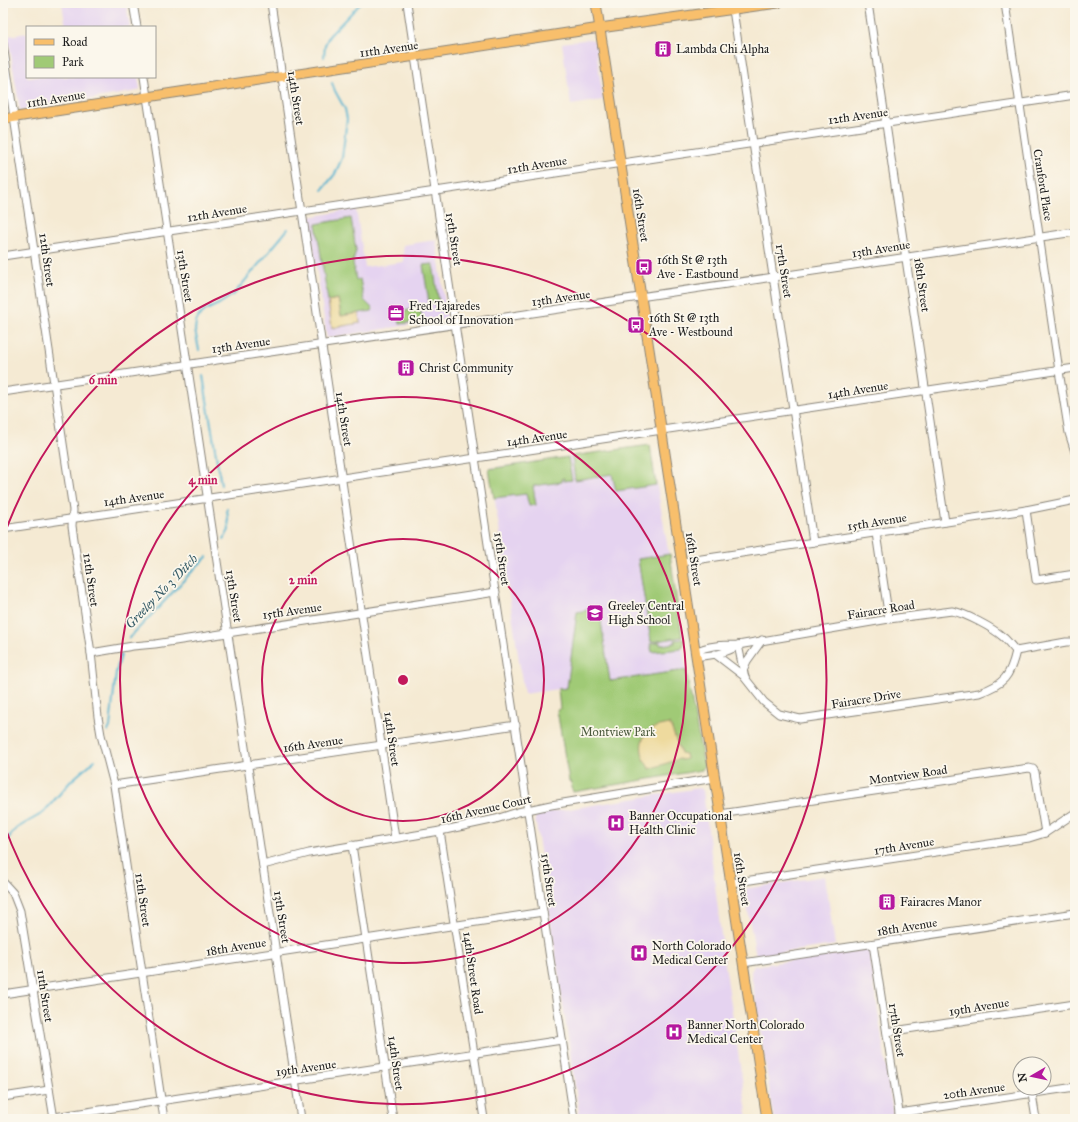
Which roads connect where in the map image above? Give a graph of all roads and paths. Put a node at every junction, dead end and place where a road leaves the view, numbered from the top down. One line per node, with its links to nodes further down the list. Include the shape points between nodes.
1 (133, 3): 9 (street)
2 (271, 3): 13 (street, 14th Street)
3 (407, 3): 12 (street, 15th Street)
4 (596, 3): 10 (main road, 16th Street)
5 (778, 3): 8 (main road, 11th Avenue)
6 (868, 3): 20 (street, 18th Street)
7 (1005, 3): 17 (street, Cranford Place)
8 (733, 6): 10 (main road, 11th Avenue); 21 (street, 17th Street)
9 (137, 26)
10 (600, 28): 12 (main road, 11th Avenue); 22 (main road, 16th Street)
11 (3, 44): 18 (street, 12th Street)
12 (415, 57): 13 (main road, 11th Avenue); 23 (street, 15th Street)
13 (282, 77): 16 (main road, 11th Avenue); 24 (street, 14th Street)
14 (144, 78): 16 (street, 13th Street)
15 (1075, 95): 17 (street, 12th Avenue)
16 (147, 97): 18 (main road, 11th Avenue); 25 (street, 13th Street)
17 (1020, 104): 20 (street, 12th Avenue); 27 (street, Cranford Place)
18 (14, 117): 19 (main road, 11th Avenue); 28 (street, 12th Street)
19 (3, 119)
20 (887, 123): 21 (street, 12th Avenue); 30 (street, 18th Street)
21 (754, 143): 22 (street, 12th Avenue); 31 (street, 17th Street)
22 (621, 163): 23 (street, 12th Avenue); 32 (main road, 16th Street)
23 (436, 191): 24 (street, 12th Avenue); 33 (street, 15th Street)
24 (302, 211): 25 (street, 12th Avenue); 34 (street, 14th Street)
25 (168, 231): 28 (street, 12th Avenue); 35 (street, 13th Street)
26 (1075, 232): 27 (street, 13th Avenue)
27 (1040, 238): 30 (street, 13th Avenue); 37 (street, Cranford Place)
28 (34, 251): 29 (street, 12th Avenue); 38 (street, 12th Street)
29 (3, 256)
30 (907, 257): 31 (street, 13th Avenue); 39 (street, 18th Street)
31 (774, 277): 32 (street, 13th Avenue); 41 (street, 17th Street)
32 (641, 297): 33 (street, 13th Avenue); 42 (main road, 16th Street)
33 (456, 325): 34 (street, 13th Avenue); 44 (street, 15th Street)
34 (321, 345): 35 (street, 13th Avenue); 45 (street, 14th Street)
35 (188, 364): 38 (street, 13th Avenue); 46 (street, 13th Street)
36 (1075, 368): 37 (street, 14th Avenue)
37 (1059, 371): 39 (street, 14th Avenue); 43 (street, Cranford Place, via 1069,433)
38 (54, 384): 40 (street, 13th Avenue); 49 (street, 12th Street)
39 (926, 391): 41 (street, 14th Avenue); 50 (street, 18th Street)
40 (3, 392)
41 (794, 411): 42 (street, 14th Avenue); 53 (street, 17th Street)
42 (662, 431): 44 (street, 14th Avenue); 54 (main road, 16th Street)
43 (1075, 452)
44 (476, 458): 45 (street, 14th Avenue); 56 (street, 15th Street)
45 (342, 478): 46 (street, 14th Avenue); 57 (street, 14th Street)
46 (208, 498): 49 (street, 14th Avenue); 59 (street, 13th Street)
47 (1075, 500): 48 (street, 15th Avenue)
48 (1026, 510): 50 (street, 15th Avenue); 55 (street, via 1036,580)
49 (73, 518): 51 (street, 14th Avenue); 65 (street, 12th Street, via 72,526)
50 (945, 522): 52 (street, 15th Avenue)
51 (3, 529)
52 (876, 533): 53 (street, 15th Avenue); 58 (street)
53 (813, 542): 54 (street, 15th Avenue)
54 (682, 562): 64 (main road, 16th Street)
55 (1075, 574)
56 (496, 592): 57 (street, 15th Avenue); 68 (street, 15th Street)
57 (362, 612): 59 (street, 15th Avenue); 69 (street, 14th Street)
58 (889, 619): 60 (street, Fairacre Road); 63 (street, Fairacre Road, via 937,612 960,613 1003,637)
59 (228, 632): 65 (street, 15th Avenue); 70 (street, 13th Street)
60 (762, 640): 62 (street, Fairacre Road); 67 (street, via 747,661)
61 (1075, 642): 63 (street)
62 (738, 645): 64 (street, Fairacre Road, via 702,648); 66 (street, Fairacre Road, via 734,649); 67 (street, Fairacre Drive)
63 (1016, 651): 67 (street, Fairacre Drive, via 1012,669 1007,676 997,686 979,693 812,718 800,719 779,714 764,702)
64 (696, 652): 66 (street, Fairacre Road, via 702,656); 71 (main road, 16th Street)
65 (91, 653): 72 (street, 12th Street, via 101,736)
66 (715, 654): 67 (street)
67 (744, 674)
68 (516, 724): 69 (street, 16th Avenue); 73 (street, 15th Street)
69 (382, 745): 70 (street, 16th Avenue); 78 (street, 14th Street)
70 (248, 765): 72 (street, 16th Avenue); 80 (street, 13th Street)
71 (715, 778): 73 (street, 16th Avenue Court); 75 (main road, 16th Street)
72 (114, 785): 90 (street, 12th Street)
73 (529, 810): 76 (street, 16th Avenue Court); 83 (street, 15th Street)
74 (1075, 813): 77 (street, 17th Avenue)
75 (720, 814): 77 (street, Montview Road, via 1033,768); 82 (main road, 16th Street)
76 (440, 831): 78 (street, 16th Avenue Court); 85 (street, 14th Street Road)
77 (1045, 833): 82 (street, 17th Avenue, via 1029,838)
78 (396, 838): 79 (street, 16th Avenue Court)
79 (352, 845): 80 (street, 16th Avenue Court); 86 (street, 14th Street)
80 (263, 864): 88 (street, 13th Street)
81 (3, 882): 91 (street, 11th Street, via 12,893 20,911)
82 (731, 883): 89 (main road, 16th Street)
83 (543, 912): 85 (street, 18th Avenue); 95 (street, 15th Street)
84 (1075, 913): 87 (street, 18th Avenue)
85 (455, 926): 86 (street, 18th Avenue); 96 (street, 14th Street Road)
86 (366, 939): 88 (street, 18th Avenue); 97 (street, 14th Street)
87 (873, 944): 89 (street, 18th Avenue); 94 (street, 17th Street)
88 (276, 952): 90 (street, 18th Avenue); 98 (street, 13th Street)
89 (743, 963): 113 (main road, 16th Street)
90 (142, 972): 91 (street, 18th Avenue); 105 (street, 12th Street)
91 (33, 989): 92 (street, 18th Avenue); 100 (street, 11th Street)
92 (3, 994)
93 (1075, 1004): 94 (street, 19th Avenue)
94 (887, 1032): 106 (street, 17th Street)
95 (562, 1040): 96 (street, 19th Avenue); 112 (street, 15th Street)
96 (474, 1054): 97 (street, 19th Avenue); 111 (street, 14th Street Road)
97 (386, 1067): 98 (street, 19th Avenue); 110 (street, 14th Street)
98 (295, 1080): 105 (street, 19th Avenue); 109 (street, 13th Street)
99 (1075, 1087): 101 (street, 20th Avenue)
100 (49, 1090): 104 (street); 107 (street, 11th Street)
101 (1052, 1091)
102 (1020, 1096): 106 (street, 20th Avenue)
103 (1032, 1096): 114 (street)
104 (3, 1097)
105 (161, 1100): 107 (street, 19th Avenue); 108 (street, 12th Street)
106 (900, 1116)
107 (54, 1118)
108 (164, 1119)
109 (301, 1119)
110 (393, 1119)
111 (484, 1119)
112 (574, 1119)
113 (767, 1119)
114 (1036, 1119)

